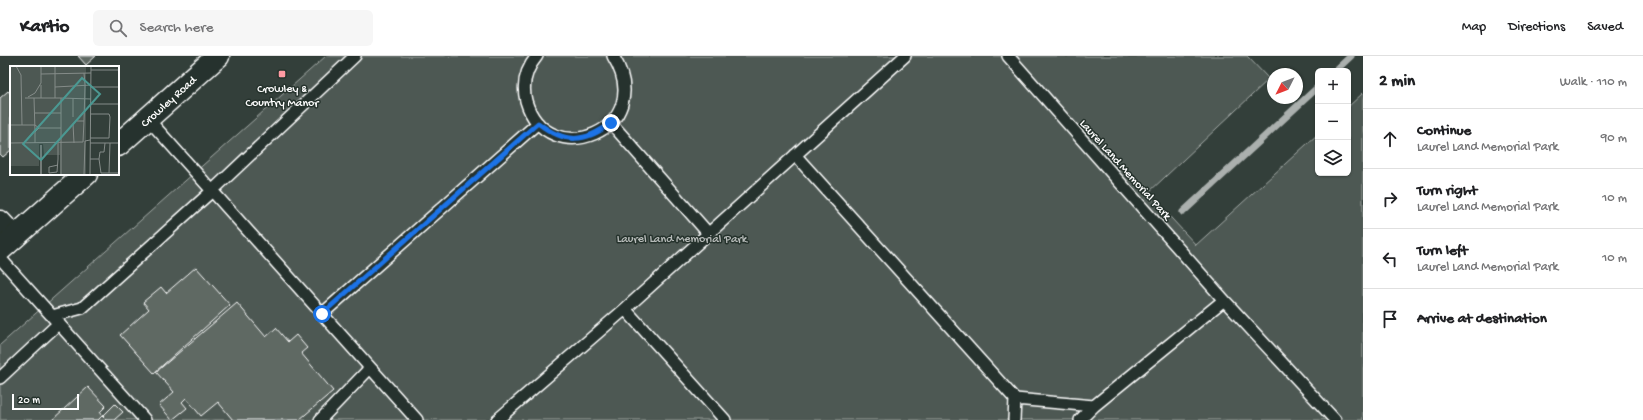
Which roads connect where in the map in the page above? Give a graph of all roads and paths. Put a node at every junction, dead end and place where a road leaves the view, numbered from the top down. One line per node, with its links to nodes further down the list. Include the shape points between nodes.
1 (356, 56): 13 (lane)
2 (537, 56): 8 (lane, via 525,78 524,94 529,110)
3 (612, 56): 9 (lane, via 620,69 624,97)
4 (905, 56): 11 (lane)
5 (1008, 56): 17 (lane, Laurel Land Memorial Park)
6 (211, 58): 7 (main road, Crowley Road)
7 (148, 119): 10 (main road, Crowley Road); 13 (lane)
8 (538, 123): 9 (lane, via 556,135 566,138 583,138 598,133); 19 (lane)
9 (611, 123): 14 (lane)
10 (119, 144)
11 (795, 155): 14 (lane); 23 (lane)
12 (85, 175): 15 (main road)
13 (212, 191): 19 (lane); 20 (lane, via 82,308)
14 (708, 233): 18 (lane)
15 (5, 236)
16 (0, 258): 20 (lane)
17 (1224, 300): 24 (lane); 32 (lane, Laurel Land Memorial Park)
18 (625, 309): 28 (lane); 29 (lane)
19 (322, 314): 21 (lane)
20 (56, 320): 22 (lane); 25 (lane)
21 (370, 368): 26 (lane); 27 (lane)
22 (0, 378)
23 (1015, 399): 24 (lane); 30 (lane)
24 (1094, 406): 31 (lane)
25 (145, 420)
26 (320, 420)
27 (417, 420)
28 (497, 420)
29 (725, 420)
30 (1014, 420)
31 (1080, 420)
32 (1335, 420)

